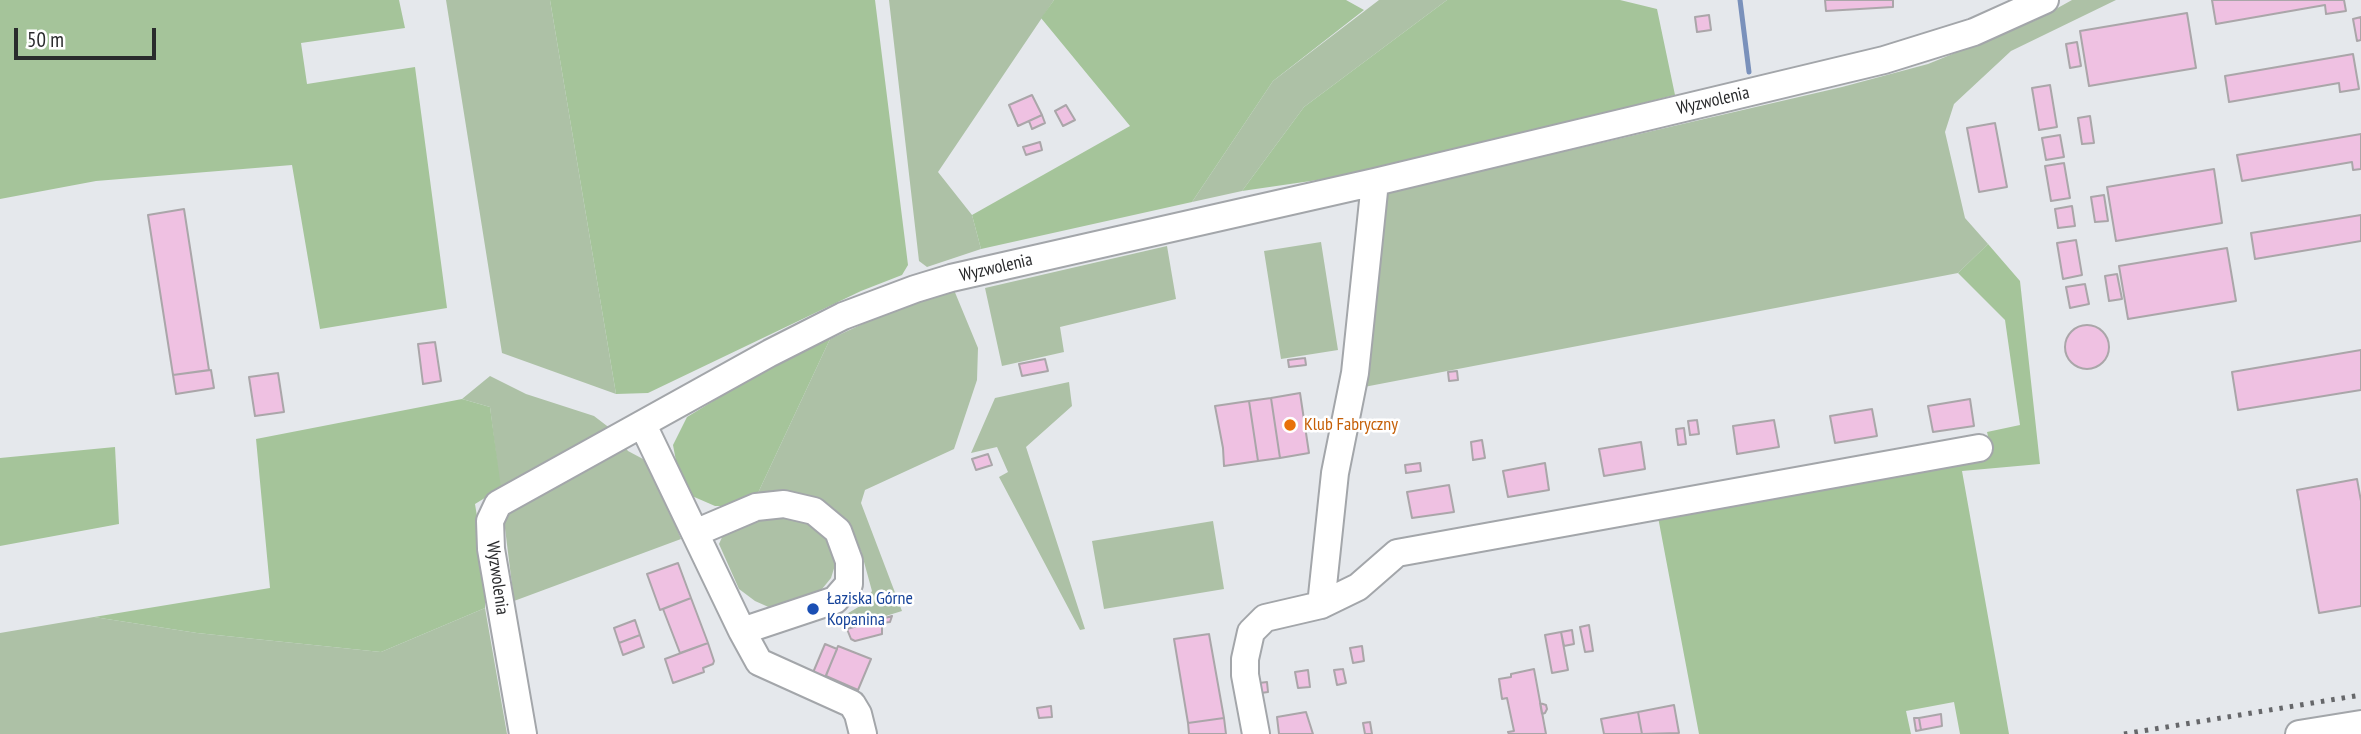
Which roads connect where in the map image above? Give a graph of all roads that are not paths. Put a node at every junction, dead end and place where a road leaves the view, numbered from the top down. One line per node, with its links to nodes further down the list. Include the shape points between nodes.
1 (2045, 0): 2 (street, Wyzwolenia, via 1974,32 1884,60)
2 (1375, 181): 3 (street, Wyzwolenia, via 915,289 843,316); 6 (street, via 1355,373 1335,473)
3 (643, 425): 5 (street); 9 (street, Wyzwolenia, via 498,504 490,521)
4 (1979, 447): 6 (street, via 1396,553 1358,587)
5 (695, 533): 7 (street); 7 (street, via 756,507 784,504 814,512 838,531 849,561 849,584 835,600)
6 (1321, 605): 11 (street, via 1265,618 1251,632 1245,675)
7 (742, 631): 10 (street, via 759,662 852,704)
8 (2361, 724): 12 (street)
9 (523, 734)
10 (863, 734)
11 (1256, 734)
12 (2299, 734)

